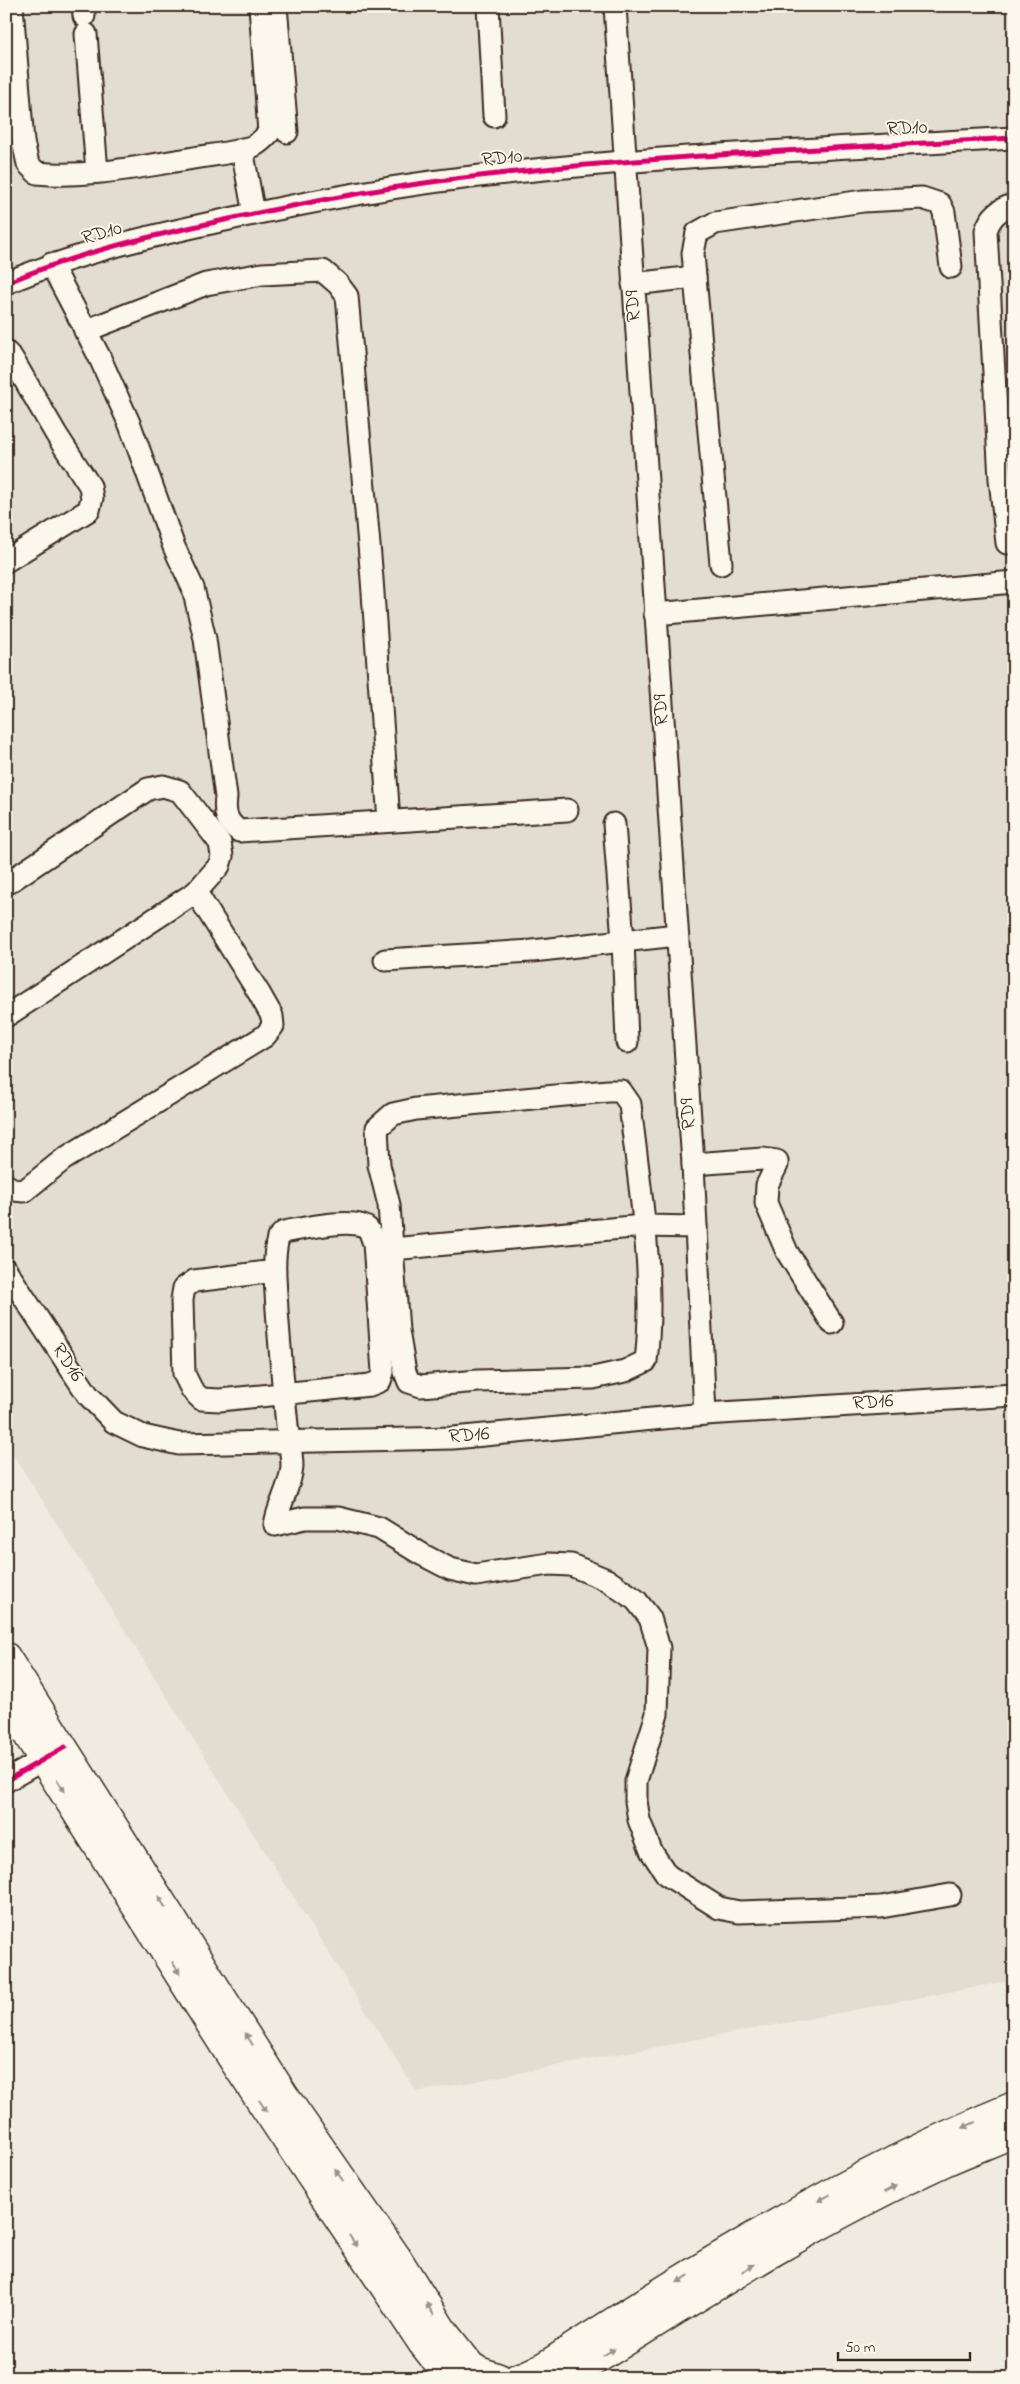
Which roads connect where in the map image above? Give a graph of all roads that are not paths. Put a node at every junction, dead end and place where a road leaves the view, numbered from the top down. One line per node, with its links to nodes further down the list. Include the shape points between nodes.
1 (12, 6): 12 (street, via 23,142 28,164 37,173 63,176)
2 (260, 6): 10 (street, via 269,133 253,146)
3 (276, 6): 8 (street)
4 (488, 6): 7 (street)
5 (615, 6): 11 (street, RD9)
6 (85, 19): 12 (street)
7 (494, 116)
8 (287, 132)
9 (1014, 138): 11 (street, RD10)
10 (242, 149): 12 (street); 14 (street)
11 (625, 161): 14 (street, RD10, via 454,179 325,199); 19 (street, RD9)
12 (97, 172)
13 (1014, 205): 22 (street, via 997,212 986,231 1000,479)
14 (254, 214): 15 (street, RD10, via 132,240)
15 (51, 264): 18 (street, RD10); 20 (street)
16 (951, 267): 17 (street, via 944,212 940,204 922,198 822,206 707,226 697,233 695,240)
17 (695, 277): 19 (street); 24 (street)
18 (6, 283)
19 (633, 284): 26 (street, RD9)
20 (85, 331): 28 (street, via 130,425 174,547 193,588 205,639 226,797 224,812 229,824 239,831); 28 (street, via 206,284 262,274 323,271 346,296 372,579)
21 (6, 352): 23 (street, via 90,486 92,498 90,510)
22 (1007, 543)
23 (6, 561)
24 (721, 564)
25 (1014, 582): 26 (street)
26 (655, 614): 32 (street, RD9)
27 (567, 810): 28 (street)
28 (389, 821)
29 (614, 824): 33 (street)
30 (6, 884): 31 (street, via 148,789 163,786 180,791 220,843 222,856 219,866)
31 (196, 892): 35 (street); 38 (street, via 259,993 272,1016 273,1026 265,1036 64,1159 24,1191)
32 (677, 935): 33 (street); 37 (street, RD9)
33 (623, 940): 34 (street, via 532,951); 36 (street)
34 (385, 960)
35 (6, 1016)
36 (627, 1042)
37 (692, 1164): 40 (street, RD9); 44 (street, via 777,1161 767,1185 766,1203 787,1252)
38 (6, 1185)
39 (643, 1226): 40 (street); 41 (street); 41 (street, via 649,1287 646,1361 625,1371 593,1378 421,1386 409,1382 398,1332); 41 (street, via 630,1104 621,1091 608,1091 416,1109 393,1114 384,1120 377,1128)
40 (696, 1227): 47 (street, RD9)
41 (392, 1249)
42 (6, 1270): 48 (street, RD16, via 88,1395 114,1422 143,1436 179,1444)
43 (275, 1271): 45 (street); 45 (street, via 194,1281 184,1288 184,1374 201,1399 220,1400); 45 (street, via 278,1238 284,1232 360,1223 368,1228 374,1243 383,1357 380,1381 370,1385)
44 (832, 1323)
45 (284, 1392): 48 (street)
46 (1014, 1395): 47 (street, RD16)
47 (705, 1414): 48 (street, RD16, via 452,1438)
48 (289, 1442): 53 (street, via 290,1482 275,1525 305,1518 338,1518 379,1528 450,1569 476,1575 549,1564 570,1565 607,1580 636,1600 650,1618 659,1648 657,1714 636,1781 639,1820 651,1852 667,1874 689,1890 719,1908 739,1912 881,1907)
49 (6, 1657): 51 (main road)
50 (6, 1701): 51 (main road)
51 (54, 1753): 52 (street); 56 (main road, one-way to 51); 57 (main road, one-way to 57, via 235,2063 422,2343)
52 (6, 1781)
53 (950, 1895)
54 (1014, 2106): 59 (main road, one-way to 59, via 909,2153 779,2221 546,2365)
55 (1014, 2134): 60 (main road, one-way to 55, via 838,2215 948,2160)
56 (451, 2342): 57 (street); 58 (main road, via 471,2366)
57 (455, 2377)
58 (499, 2378)
59 (517, 2378)
60 (568, 2378)

